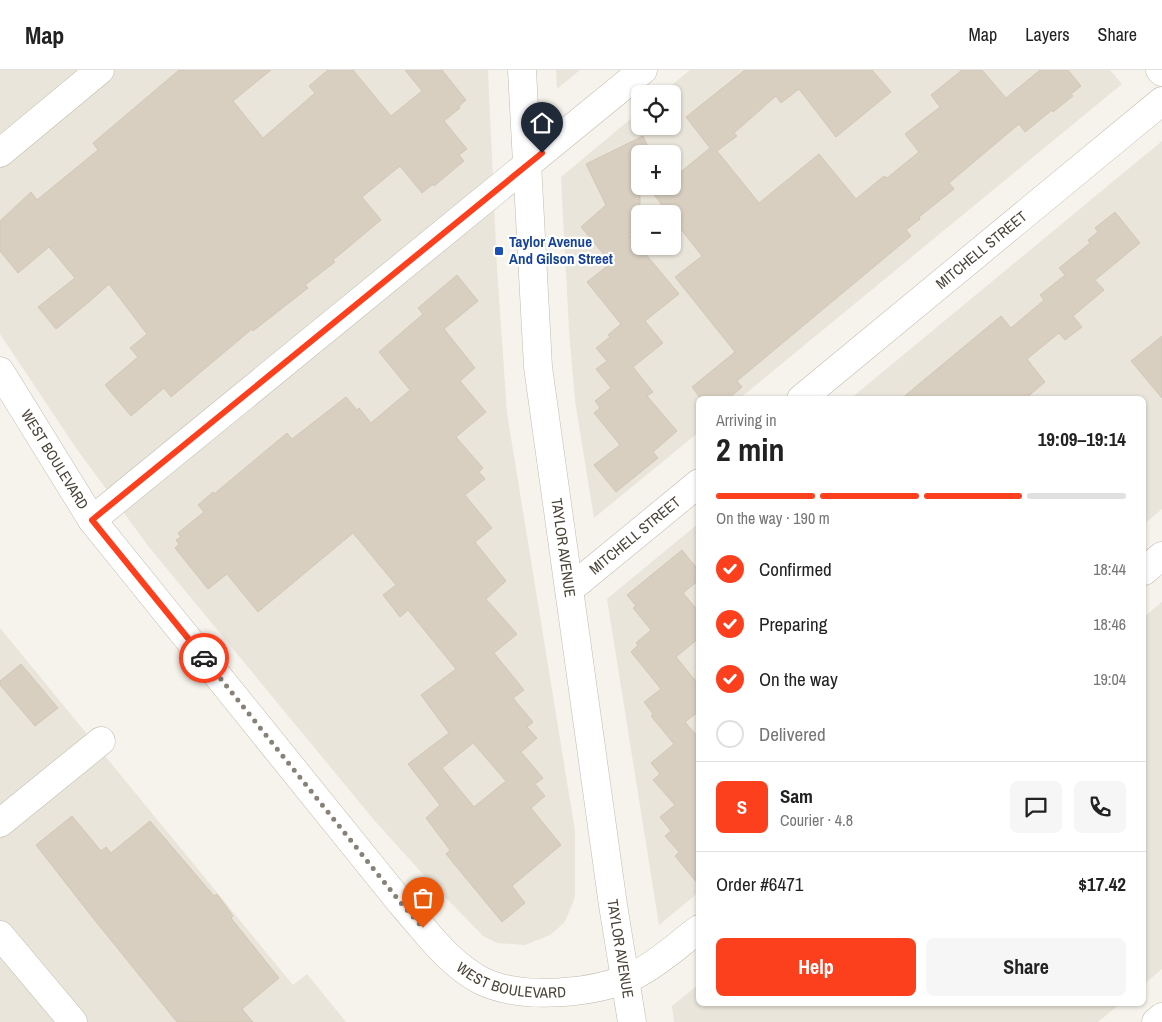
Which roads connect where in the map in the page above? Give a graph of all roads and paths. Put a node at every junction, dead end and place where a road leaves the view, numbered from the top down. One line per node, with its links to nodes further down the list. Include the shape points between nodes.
1 (100, 70): 5 (street)
2 (522, 70): 6 (street, TAYLOR AVENUE)
3 (643, 70): 6 (street)
4 (1162, 101): 8 (street, MITCHELL STREET)
5 (0, 153)
6 (527, 166): 10 (street); 13 (street, TAYLOR AVENUE, via 538,367)
7 (0, 371): 10 (street, WEST BOULEVARD)
8 (805, 396)
9 (696, 485): 13 (street, MITCHELL STREET)
10 (92, 520): 18 (street, WEST BOULEVARD, via 401,903 451,959 493,986 521,991 567,991)
11 (1162, 556): 12 (street)
12 (1146, 569)
13 (570, 589): 18 (street, TAYLOR AVENUE)
14 (100, 741): 15 (street)
15 (0, 823)
16 (696, 930): 18 (street, WEST BOULEVARD, via 651,966)
17 (0, 934): 20 (street)
18 (625, 979): 21 (street, TAYLOR AVENUE)
19 (1162, 1017): 22 (street)
20 (73, 1022)
21 (632, 1022)
22 (1156, 1022)

